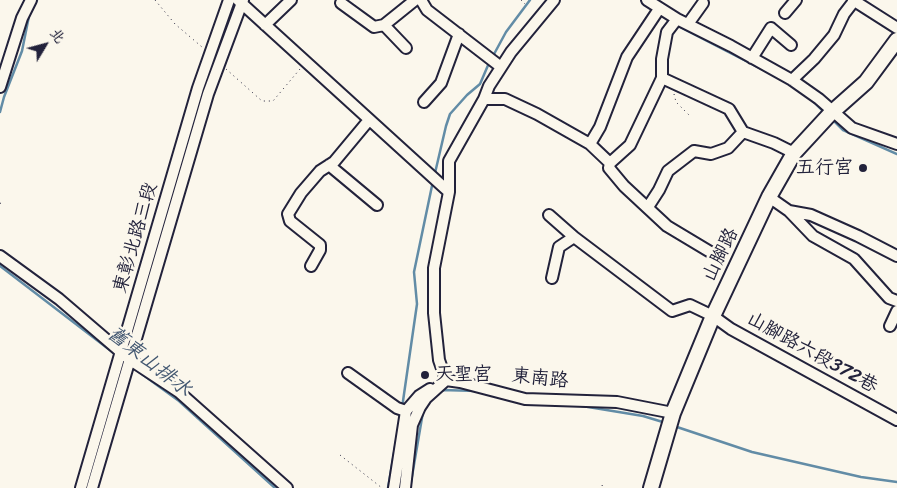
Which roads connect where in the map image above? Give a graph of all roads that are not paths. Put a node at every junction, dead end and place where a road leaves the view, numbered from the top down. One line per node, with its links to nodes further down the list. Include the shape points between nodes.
1 (31, 0): 28 (street)
2 (229, 0): 55 (street, 東彰北路三段, via 198,88)
3 (291, 0): 17 (street)
4 (416, 0): 18 (street)
5 (421, 0): 20 (street, via 427,10)
6 (554, 0): 25 (street)
7 (647, 0): 13 (street)
8 (796, 0): 14 (street)
9 (854, 0): 19 (street); 27 (street, via 834,35)
10 (241, 1): 17 (street); 56 (street, 東彰北路三段, via 208,94)
11 (341, 3): 18 (street, via 374,27)
12 (704, 3): 16 (street)
13 (660, 9): 15 (street); 34 (street, via 627,57 600,127)
14 (785, 13)
15 (677, 19): 16 (street); 26 (street, via 667,32)
16 (688, 24): 24 (street)
17 (265, 25): 32 (street)
18 (384, 25): 23 (street)
19 (897, 28)
20 (459, 34): 25 (street); 30 (street, via 441,83)
21 (897, 40): 31 (main road, 山腳路, via 866,82)
22 (791, 45): 24 (street, via 771,28)
23 (406, 48)
24 (752, 58): 27 (street)
25 (501, 67): 29 (street)
26 (662, 78): 33 (street, via 729,109); 37 (street, via 630,145)
27 (792, 80): 31 (street, via 819,99)
28 (0, 87)
29 (484, 98): 34 (street, via 505,99); 39 (street, via 449,161)
30 (424, 102)
31 (829, 115): 35 (street, via 852,128); 36 (main road, 山腳路)
32 (369, 120): 38 (street); 39 (street)
33 (743, 132): 36 (street); 42 (street, via 728,148 711,154 694,151 668,171)
34 (590, 144): 37 (street)
35 (897, 144)
36 (794, 153): 40 (main road, 山腳路)
37 (610, 163): 42 (street, via 609,168 624,186)
38 (329, 165): 41 (street); 49 (street, via 301,193 288,214 290,221 320,245)
39 (449, 192): 58 (street, via 434,268 437,342)
40 (769, 197): 43 (street); 53 (main road, 山腳路)
41 (377, 205)
42 (648, 207): 46 (street, via 667,226)
43 (789, 211): 48 (street, via 811,216); 51 (street, via 813,236 854,259 890,298)
44 (549, 215): 45 (street)
45 (574, 237): 50 (street, via 559,247); 53 (street, 山腳路六段372巷, via 672,311 690,306)
46 (712, 253)
47 (0, 256): 55 (street, via 59,299)
48 (897, 256)
49 (311, 266)
50 (552, 278)
51 (897, 301)
52 (897, 311): 54 (street)
53 (712, 316): 60 (main road, 山腳路); 61 (street, 山腳路六段372巷)
54 (890, 326)
55 (120, 352): 56 (street); 62 (street, 東彰北路三段)
56 (129, 360): 63 (street, 東彰北路三段); 64 (street, via 179,392)
57 (348, 374): 59 (street)
58 (446, 380): 59 (street, via 419,396); 60 (street, 東南路, via 525,399 617,402); 66 (street, via 426,398 412,425)
59 (406, 411): 65 (street)
60 (672, 415): 67 (main road, 山腳路)
61 (897, 420)
62 (80, 488)
63 (92, 488)
64 (287, 488)
65 (394, 488)
66 (405, 488)
67 (651, 488)

